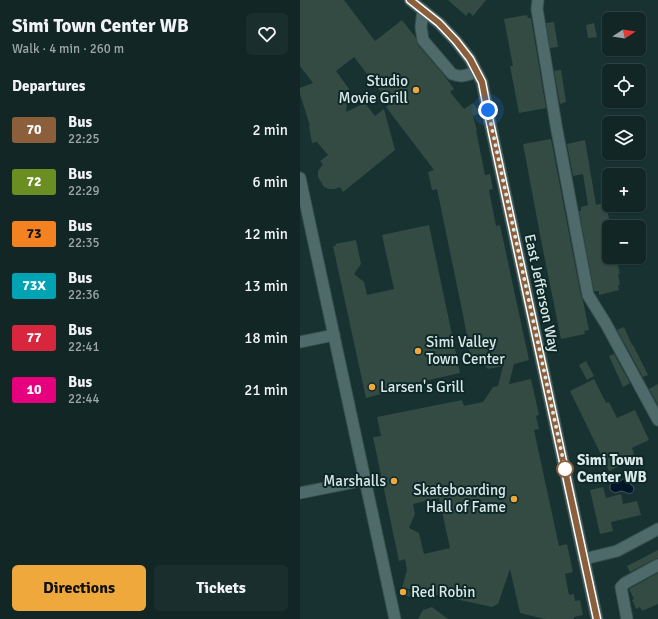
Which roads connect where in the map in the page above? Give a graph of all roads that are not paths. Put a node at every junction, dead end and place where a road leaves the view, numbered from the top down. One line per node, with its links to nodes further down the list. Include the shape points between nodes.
1 (410, 0): 3 (street, East Jefferson Way)
2 (538, 0): 9 (street, via 537,9 556,125 588,295)
3 (423, 10): 4 (street, East Jefferson Way, via 456,41 470,59); 4 (street, via 423,40 452,74 458,77)
4 (476, 72): 13 (street, East Jefferson Way, via 482,82)
5 (300, 178): 6 (street)
6 (301, 190): 7 (street)
7 (334, 334): 8 (street); 10 (street)
8 (300, 342)
9 (658, 420)
10 (365, 480): 11 (street); 15 (street)
11 (300, 493)
12 (658, 529): 13 (street, via 617,551)
13 (584, 559): 16 (street, East Jefferson Way)
14 (658, 565): 17 (street, via 621,587)
15 (395, 619)
16 (597, 619)
17 (627, 619)

